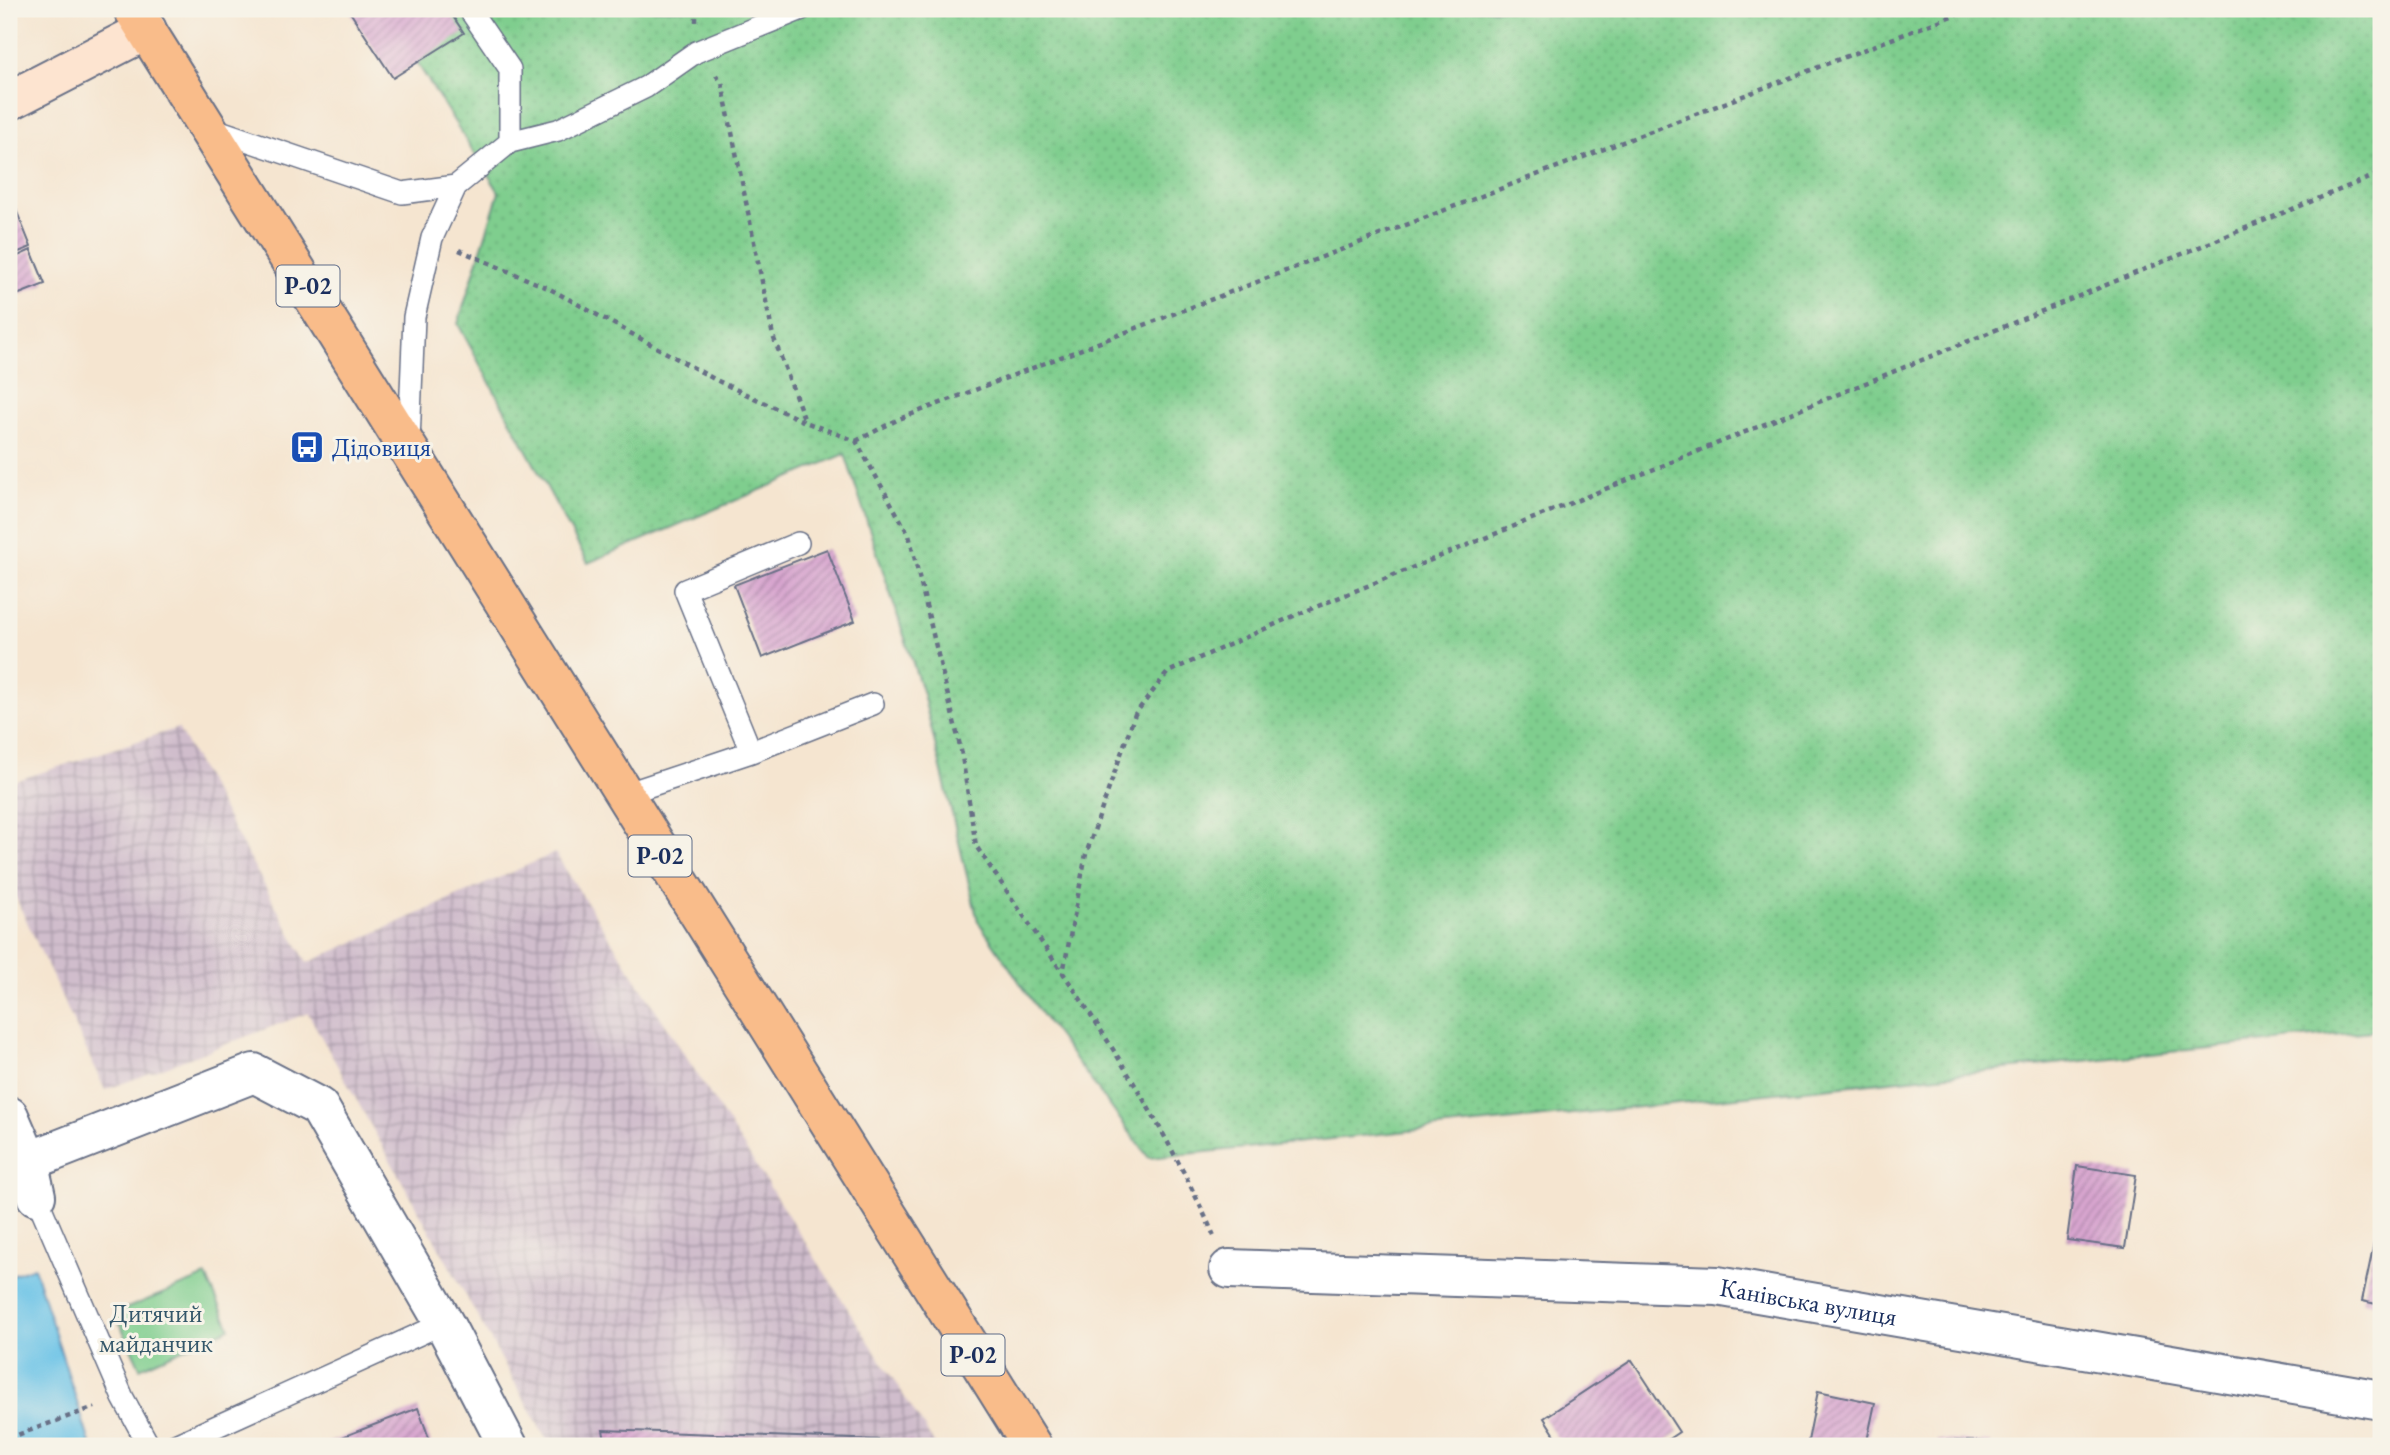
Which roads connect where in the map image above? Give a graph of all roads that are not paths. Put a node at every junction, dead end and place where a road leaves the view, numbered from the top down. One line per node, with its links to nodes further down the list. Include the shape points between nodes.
1 (469, 9): 6 (lane, via 510,69)
2 (802, 9): 6 (lane, via 696,52 646,87 558,131)
3 (140, 19): 4 (main road); 5 (main road, Р-02)
4 (9, 101)
5 (206, 126): 7 (lane, via 402,193); 8 (main road, Р-02)
6 (510, 142): 7 (lane)
7 (456, 186): 8 (lane, via 432,238 414,317)
8 (409, 446): 12 (main road, Р-02)
9 (798, 542): 11 (lane, via 685,590)
10 (873, 704): 11 (lane)
11 (751, 752): 12 (lane)
12 (622, 794): 21 (main road, Р-02)
13 (9, 1116): 14 (street)
14 (24, 1175): 16 (street, via 254,1073 319,1107); 18 (lane, via 123,1398)
15 (1229, 1269): 17 (street, Канівська вулиця, via 1717,1286)
16 (444, 1323): 19 (lane); 20 (street)
17 (2381, 1400)
18 (149, 1446)
19 (173, 1446)
20 (508, 1446)
21 (1032, 1446)

